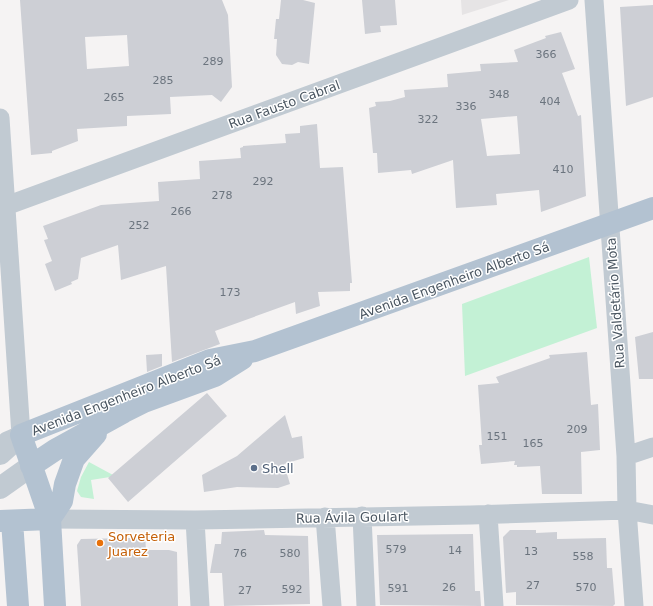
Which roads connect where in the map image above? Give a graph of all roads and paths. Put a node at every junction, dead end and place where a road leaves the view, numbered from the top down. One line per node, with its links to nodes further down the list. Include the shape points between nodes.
1 (569, 0): 4 (street, Rua Fausto Cabral)
2 (594, 0): 6 (street, Rua Valdetário Mota)
3 (0, 118): 4 (street)
4 (3, 207): 9 (street)
5 (653, 208): 6 (main road, Avenida Engenheiro Alberto Sá)
6 (610, 224): 7 (main road, Avenida Engenheiro Alberto Sá); 13 (street, Rua Valdetário Mota)
7 (255, 351): 8 (main road, Avenida Engenheiro Alberto Sá, via 215,376); 9 (main road, Avenida Engenheiro Alberto Sá, via 210,360)
8 (124, 412): 14 (main road, Avenida Engenheiro Alberto Sá); 21 (main road, via 91,438 74,459 62,500)
9 (21, 435): 10 (street, Avenida Engenheiro Alberto Sá); 12 (street, Avenida Engenheiro Alberto Sá); 14 (main road)
10 (0, 444)
11 (653, 447): 13 (street)
12 (0, 454)
13 (626, 456): 16 (street, Rua Valdetário Mota)
14 (31, 466): 15 (street, Avenida Engenheiro Alberto Sá); 21 (main road)
15 (0, 488)
16 (627, 510): 17 (street, Rua Ávila Goulart); 18 (street, Rua Ávila Goulart); 30 (street, Rua Valdetário Mota)
17 (488, 514): 19 (street, Rua Ávila Goulart); 29 (street)
18 (653, 515)
19 (362, 516): 20 (street, Rua Ávila Goulart); 28 (street)
20 (326, 517): 22 (street, Rua Ávila Goulart); 27 (street)
21 (50, 520): 22 (street, Rua Ávila Goulart); 23 (main road); 25 (main road)
22 (196, 520): 26 (street)
23 (6, 528): 24 (main road)
24 (18, 606)
25 (55, 606)
26 (200, 606)
27 (332, 606)
28 (366, 606)
29 (494, 606)
30 (634, 606)

